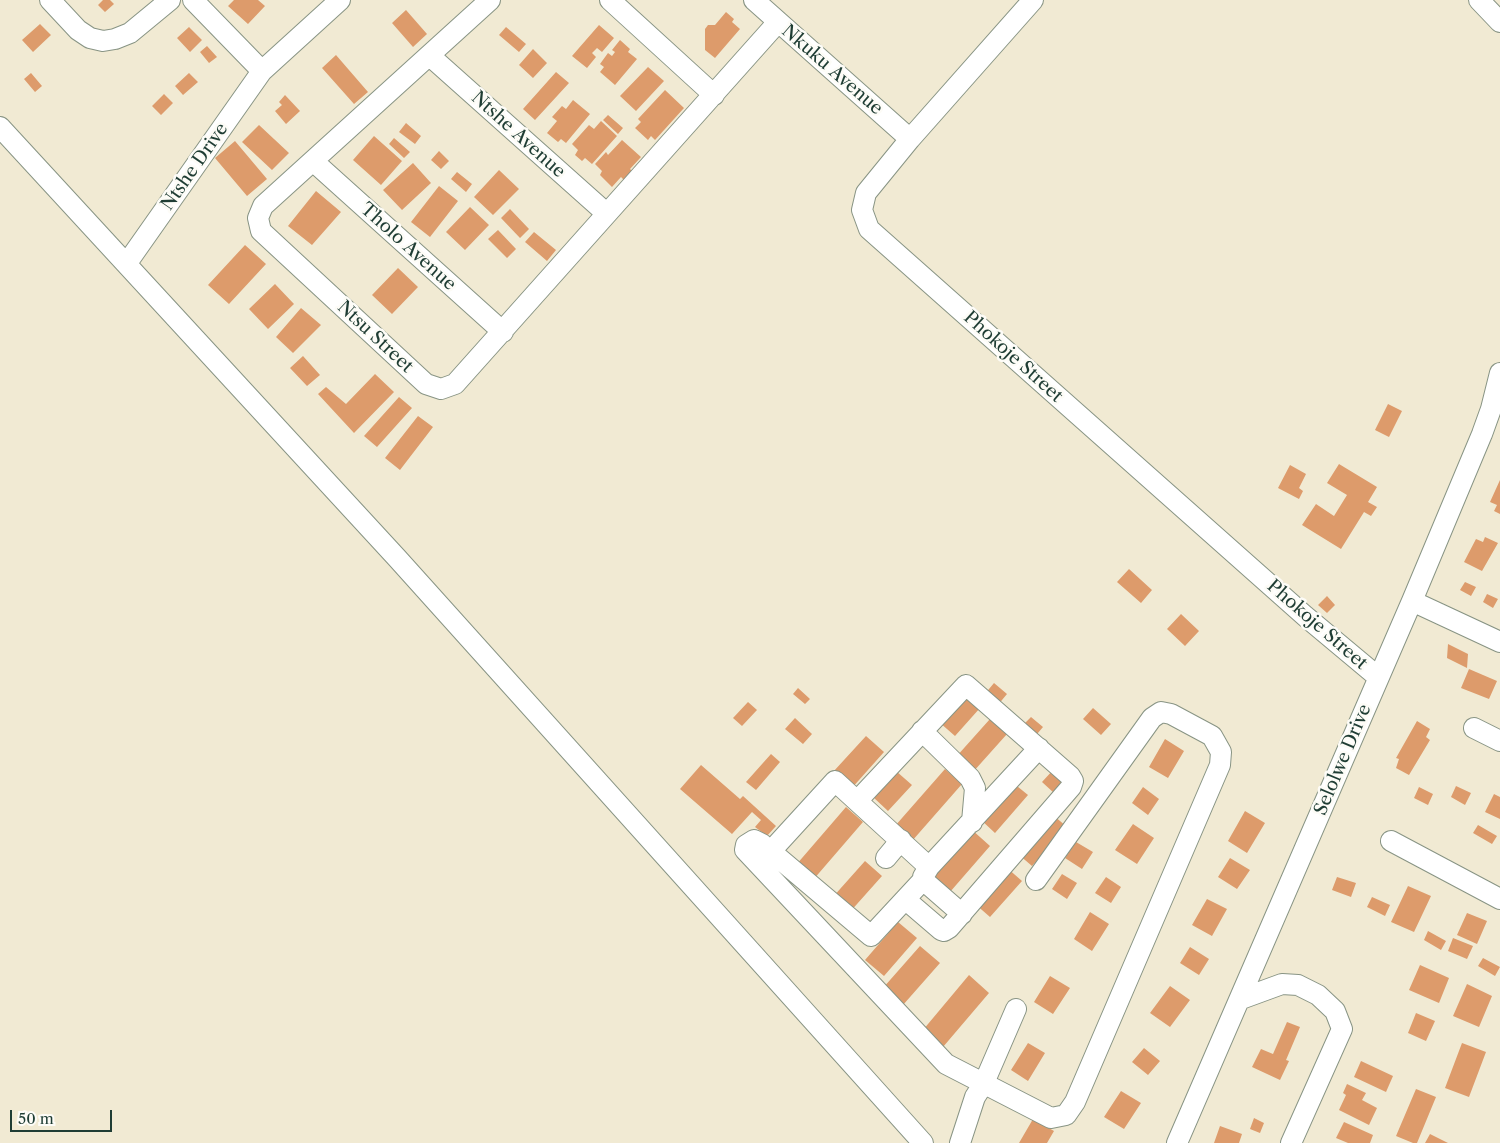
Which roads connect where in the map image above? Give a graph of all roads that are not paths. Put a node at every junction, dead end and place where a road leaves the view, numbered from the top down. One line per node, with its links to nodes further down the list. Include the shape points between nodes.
1 (50, 0): 2 (street, via 78,30 103,41 130,33)
2 (170, 0)
3 (193, 0): 13 (street)
4 (340, 0): 13 (street, Ntshe Drive)
5 (490, 0): 12 (street, Ntsu Street)
6 (610, 0): 14 (street)
7 (754, 0): 10 (street, Nkuku Avenue)
8 (1033, 0): 16 (street, Phokoje Street)
9 (1479, 0): 11 (street)
10 (778, 22): 14 (street, Ntsu Street); 16 (street, Nkuku Avenue)
11 (1500, 22)
12 (430, 56): 17 (street, Ntsu Street); 18 (street, Ntshe Avenue)
13 (262, 70): 19 (street, Ntshe Drive)
14 (714, 95): 18 (street, Ntsu Street)
15 (0, 127): 19 (street)
16 (910, 138): 24 (street, Phokoje Street, via 866,193 862,210 869,229)
17 (313, 161): 20 (street, Tholo Avenue); 20 (street, Ntsu Street, via 263,206 258,218 261,231 426,384 441,389 455,384)
18 (606, 213): 20 (street, Ntsu Street)
19 (127, 263): 47 (street)
20 (503, 332)
21 (1500, 373): 22 (street, Selolwe Drive, via 1492,409)
22 (1412, 601): 23 (street); 24 (street, Selolwe Drive)
23 (1500, 642)
24 (1378, 677): 44 (street, Selolwe Drive)
25 (1474, 728): 27 (street)
26 (922, 731): 28 (street, via 966,685); 29 (street); 30 (street, via 970,778 975,788)
27 (1500, 741)
28 (1039, 748): 30 (street); 41 (street, via 1070,776 1073,781 1071,787)
29 (858, 800): 31 (street); 33 (street, via 838,783 832,782)
30 (972, 822): 35 (street)
31 (901, 840): 34 (street); 35 (street)
32 (1391, 841): 38 (street)
33 (771, 851): 37 (street); 40 (street, via 754,840 746,845 745,850)
34 (886, 858)
35 (926, 873): 39 (street); 41 (street)
36 (1036, 880): 46 (street, via 1152,718 1162,712 1171,714 1212,736 1220,752 1220,765 1075,1102 1066,1115 1051,1118)
37 (814, 887): 40 (street); 42 (street)
38 (1500, 898)
39 (906, 900): 41 (street, via 944,931); 42 (street)
40 (798, 906): 43 (street)
41 (962, 914)
42 (871, 936): 43 (street)
43 (850, 960): 46 (street, via 946,1064)
44 (1241, 999): 49 (street, Selolwe Drive); 50 (street, via 1282,984 1298,985 1318,994 1335,1011 1342,1029)
45 (1016, 1009): 46 (street)
46 (984, 1083): 48 (street, via 975,1097)
47 (923, 1143)
48 (960, 1143)
49 (1177, 1143)
50 (1291, 1143)

